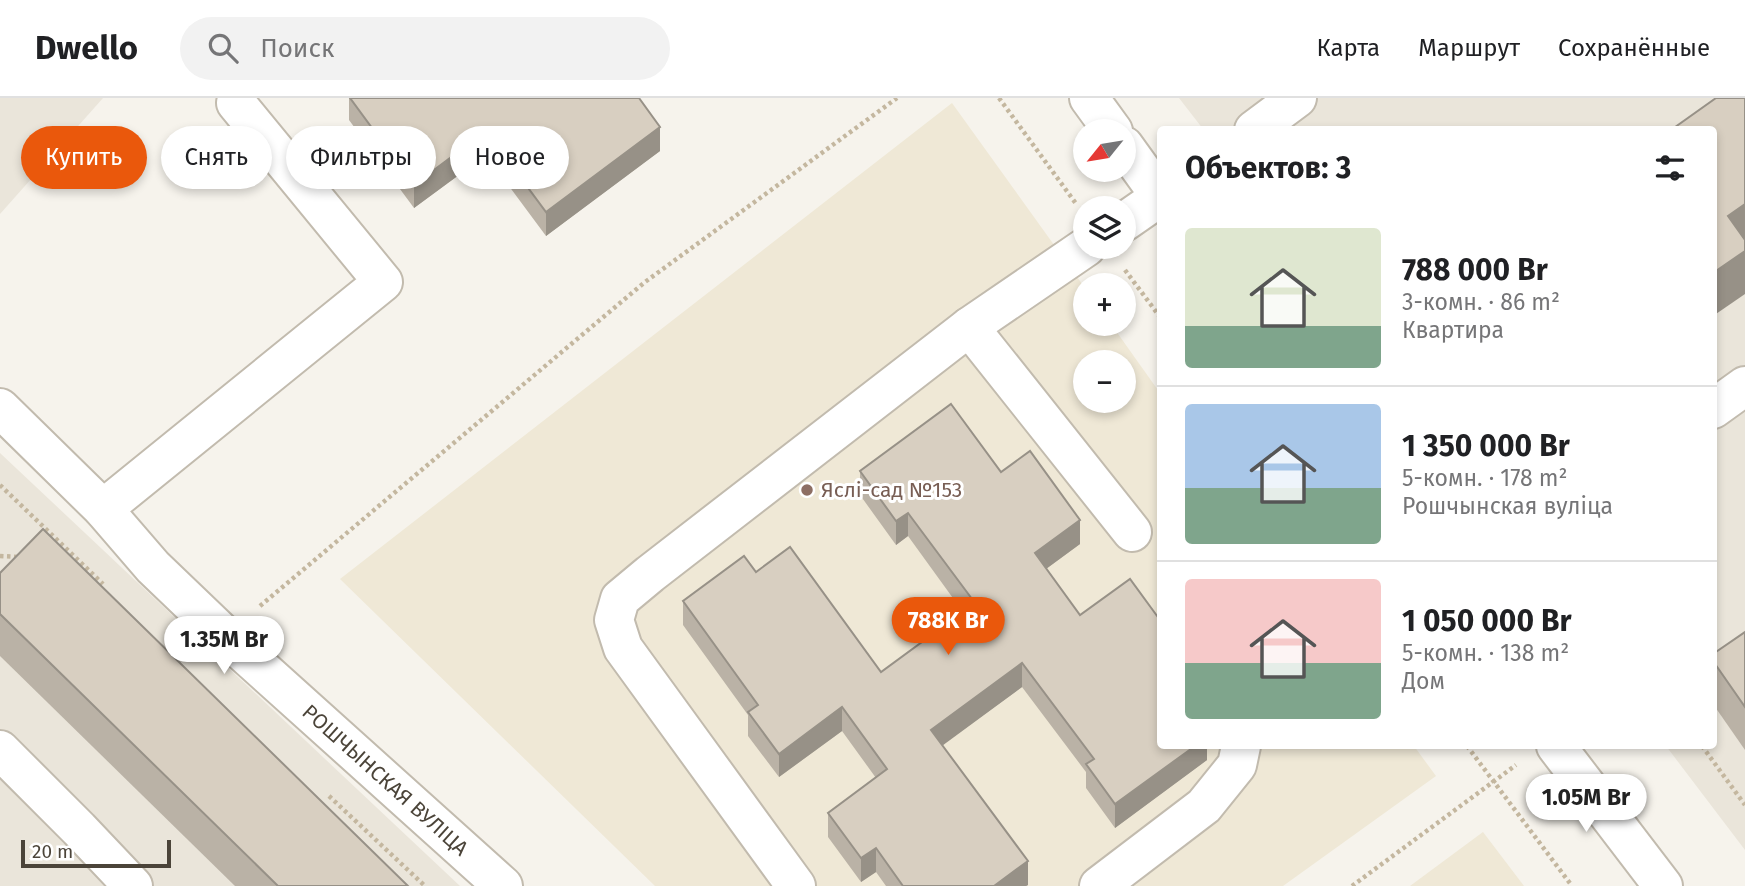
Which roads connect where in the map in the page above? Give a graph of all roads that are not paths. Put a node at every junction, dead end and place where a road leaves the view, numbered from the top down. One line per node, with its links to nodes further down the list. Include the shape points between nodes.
1 (1089, 98): 4 (street)
2 (1297, 98): 5 (street)
3 (236, 103): 15 (street, via 383,282)
4 (1104, 119)
5 (1259, 126)
6 (1136, 163): 7 (street)
7 (1157, 193)
8 (1157, 199): 9 (street)
9 (1136, 214)
10 (1073, 256): 11 (street)
11 (968, 327): 16 (street); 22 (street, via 620,599 614,620 624,648)
12 (1745, 386): 13 (street)
13 (1717, 406)
14 (0, 408): 15 (street, РОШЧЫНСКАЯ ВУЛІЦА)
15 (103, 509): 21 (street, РОШЧЫНСКАЯ ВУЛІЦА, via 225,636)
16 (1132, 531)
17 (1240, 749): 23 (street, via 1237,765 1204,806)
18 (0, 750): 20 (street)
19 (1539, 753): 24 (street)
20 (133, 886)
21 (503, 886)
22 (796, 886)
23 (1099, 886)
24 (1663, 886)

